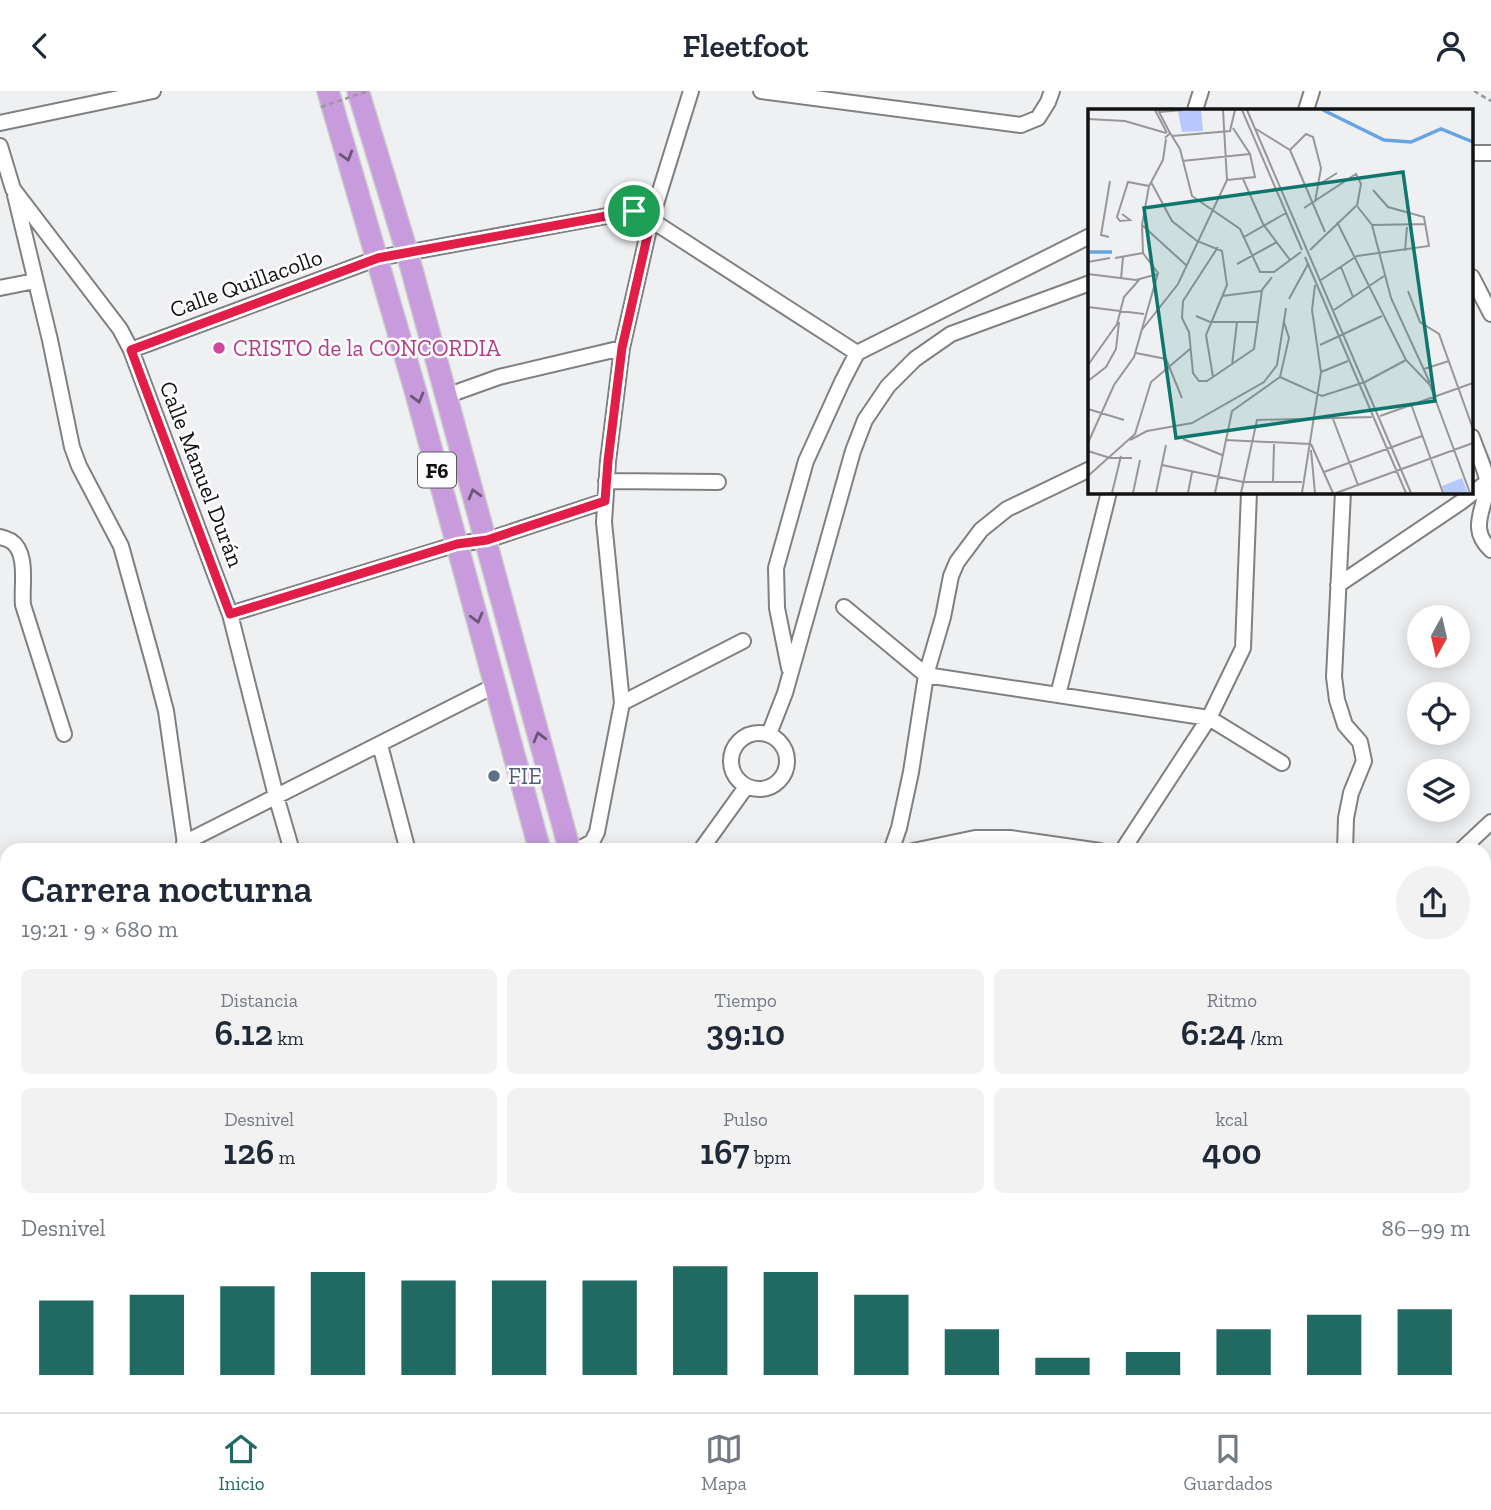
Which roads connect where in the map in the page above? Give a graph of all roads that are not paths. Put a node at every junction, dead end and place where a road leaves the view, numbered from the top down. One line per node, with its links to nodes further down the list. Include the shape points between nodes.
1 (153, 91): 8 (street)
2 (358, 91): 17 (highway, F6)
3 (691, 91): 15 (street)
4 (761, 91): 5 (street, via 1021,125 1038,118)
5 (1052, 91)
6 (1201, 91): 10 (street)
7 (1312, 91): 11 (street)
8 (137, 93): 12 (street)
9 (324, 99): 18 (highway, F6, one-way to 18)
10 (1195, 109)
11 (1306, 109)
12 (0, 123)
13 (0, 146): 14 (street, Calle Manuel Durán)
14 (13, 189): 19 (street); 25 (street, Calle Manuel Durán, via 120,328)
15 (651, 220): 17 (street, Calle Quillacollo, via 634,211); 24 (street); 26 (street)
16 (1088, 237): 26 (street)
17 (407, 252): 18 (street, Calle Quillacollo); 27 (highway, F6)
18 (378, 258): 25 (street, Calle Quillacollo); 41 (highway, F6, one-way to 41)
19 (35, 281): 22 (street); 60 (street, via 72,447 121,546 155,665)
20 (1474, 281): 23 (street)
21 (1088, 284): 47 (street, via 951,334 915,359 888,386 865,419 853,451)
22 (0, 288)
23 (1491, 314)
24 (622, 348): 27 (street, via 499,377); 31 (street)
25 (131, 350): 45 (street, Calle Manuel Durán)
26 (858, 353): 47 (street, via 806,461 776,568 777,608)
27 (446, 396): 40 (highway, F6, one-way to 27)
28 (1474, 442): 30 (street)
29 (1088, 470): 48 (street, via 1007,509 981,530 951,576)
30 (1490, 480): 33 (street); 42 (street, via 1478,521 1484,544)
31 (606, 481): 32 (street); 38 (street)
32 (718, 482)
33 (1474, 491)
34 (1109, 493): 50 (street)
35 (1249, 493): 52 (street, via 1243,648)
36 (1343, 493): 43 (street)
37 (1471, 493): 43 (street)
38 (605, 501): 40 (street); 51 (street)
39 (0, 537): 53 (street, via 12,542 20,554 23,605)
40 (487, 540): 41 (street); 65 (highway, F6, one-way to 40)
41 (457, 544): 45 (street); 49 (highway, F6, one-way to 49)
42 (1491, 550)
43 (1338, 585): 72 (street, via 1337,700 1345,725 1360,742 1364,761 1351,793)
44 (844, 607): 48 (street)
45 (230, 614): 58 (street, Calle Manuel Durán)
46 (743, 641): 51 (street)
47 (790, 673): 54 (street)
48 (926, 675): 50 (street); 68 (street, via 911,772)
49 (496, 685): 55 (street); 64 (highway, F6)
50 (1058, 695): 52 (street)
51 (622, 703): 66 (street, via 597,832)
52 (1209, 718): 56 (street); 71 (street)
53 (64, 734)
54 (769, 734): 57 (street, via 749,734 734,745 730,764); 57 (street, via 787,754 785,772 773,786)
55 (380, 745): 58 (street); 63 (street)
56 (1282, 764)
57 (746, 787): 67 (street)
58 (276, 796): 61 (street); 62 (street, Calle Manuel Durán)
59 (1491, 822): 73 (street)
60 (184, 843)
61 (192, 843)
62 (290, 843)
63 (406, 843)
64 (538, 843)
65 (571, 843)
66 (590, 843)
67 (706, 843)
68 (894, 843)
69 (952, 843): 70 (street, via 1010,838)
70 (1045, 843)
71 (1127, 843)
72 (1345, 843)
73 (1469, 843)

